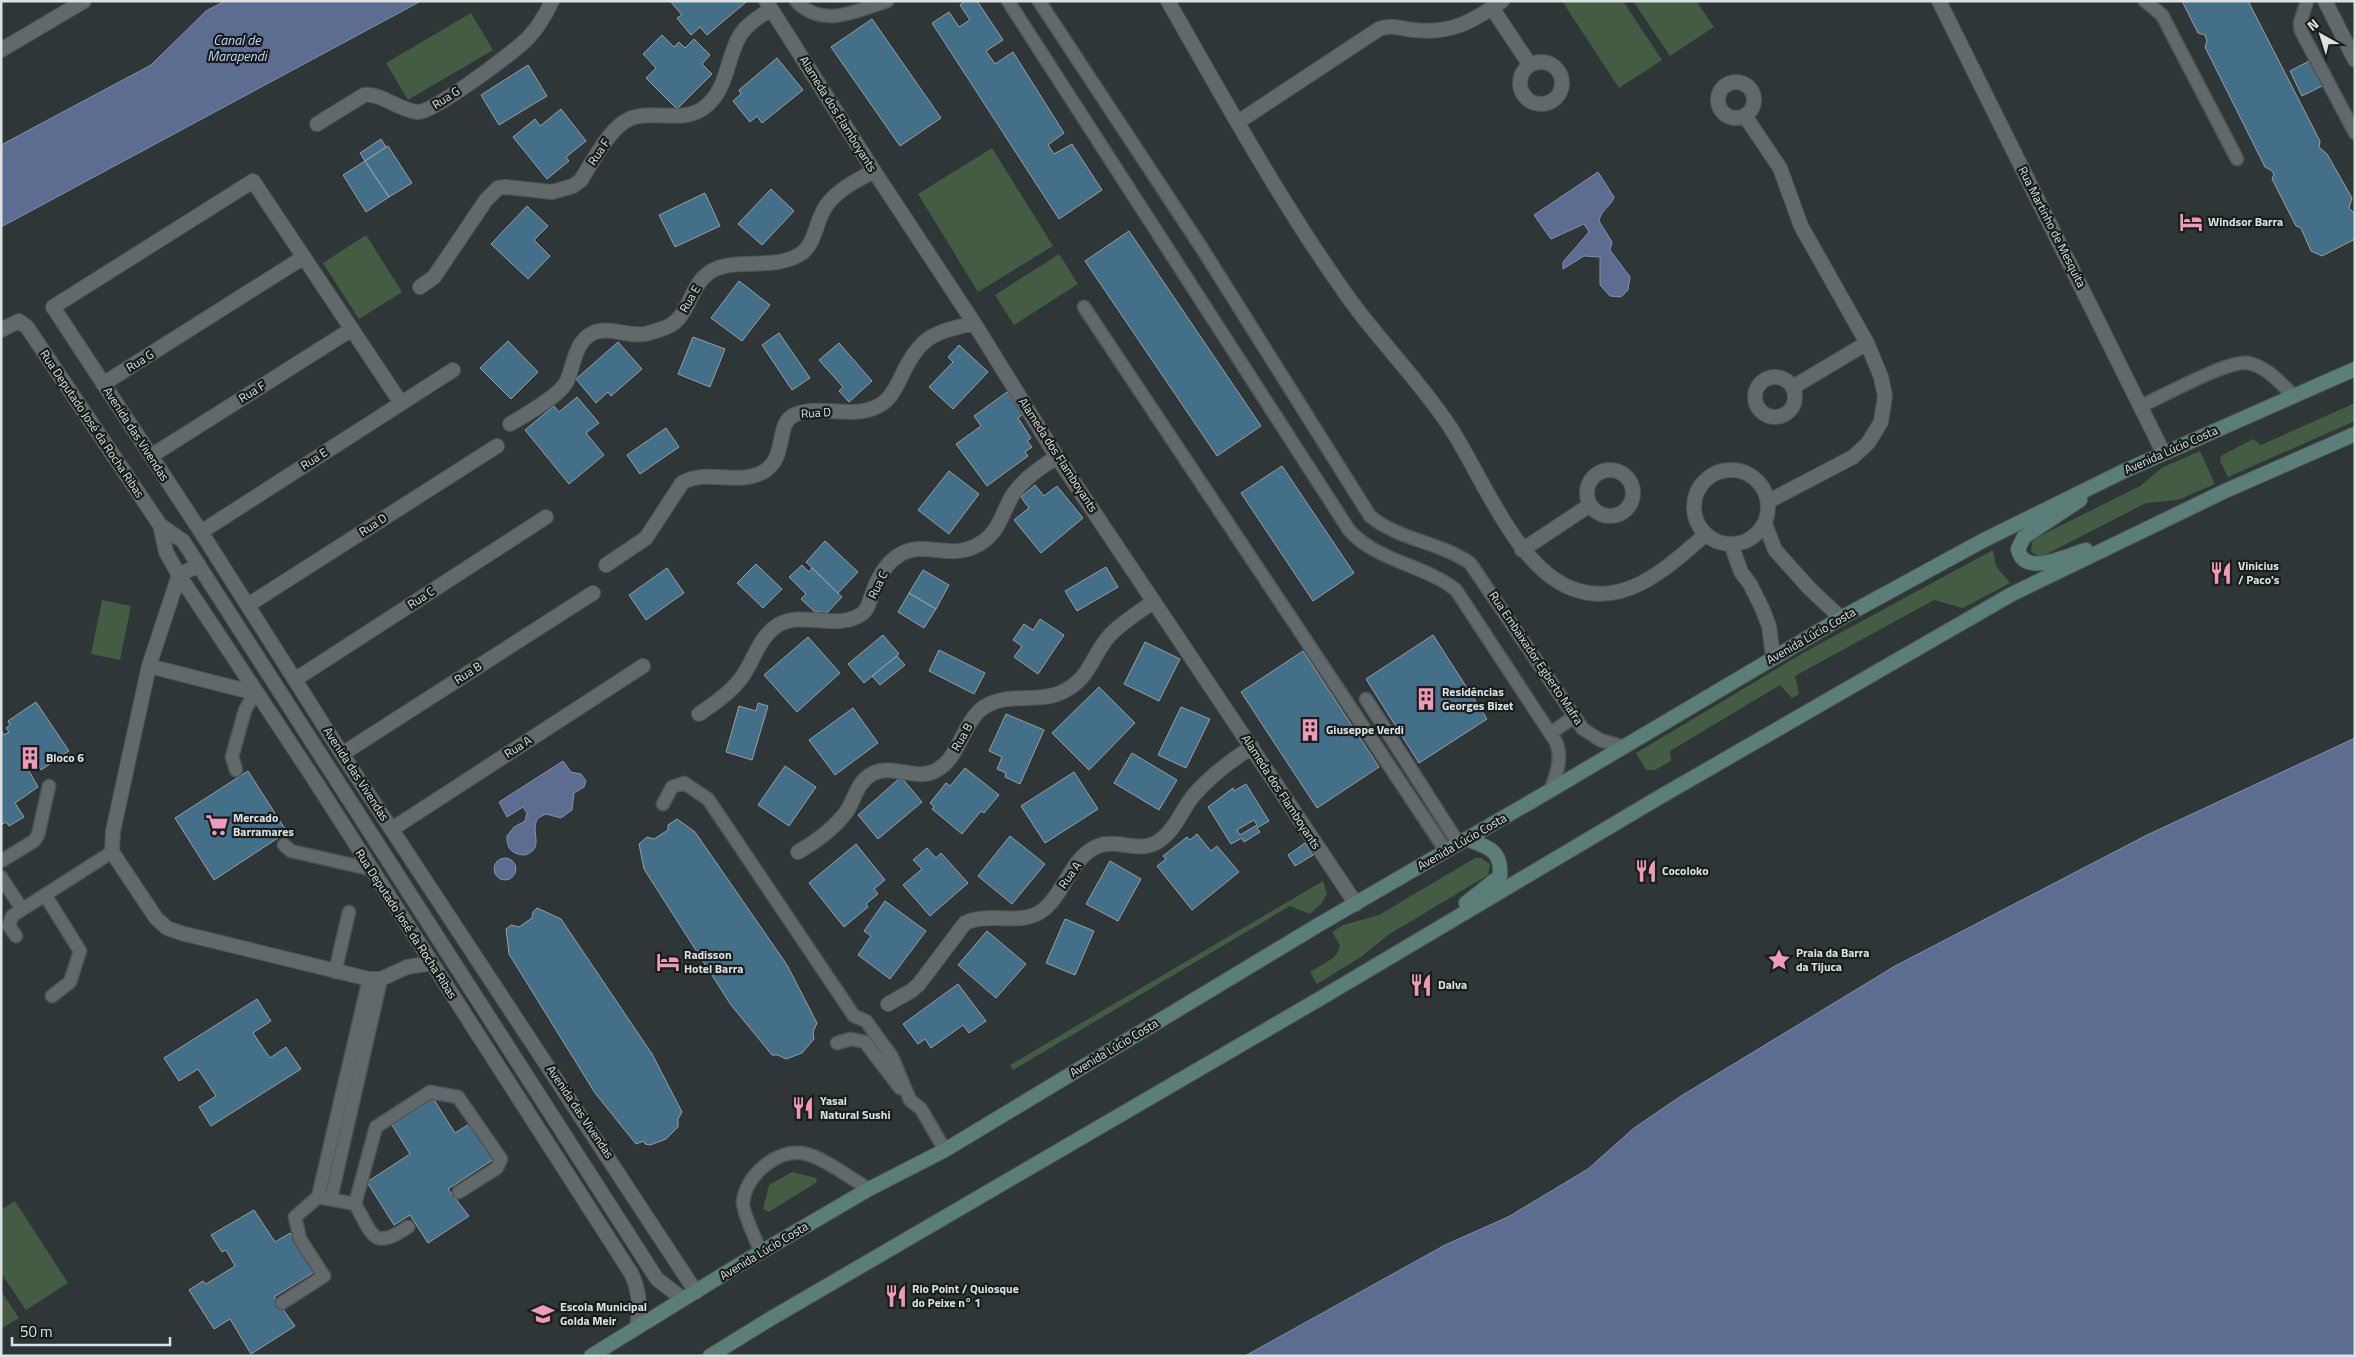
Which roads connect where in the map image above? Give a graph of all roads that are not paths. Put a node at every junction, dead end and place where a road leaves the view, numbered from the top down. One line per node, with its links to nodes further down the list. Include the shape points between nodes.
1 (84, 1): 14 (street)
2 (552, 1): 19 (street, Rua G, via 530,36 513,52 437,105 420,113 372,94 364,95)
3 (796, 1): 4 (lane, via 810,13 832,16)
4 (887, 1)
5 (1008, 1): 69 (lane, via 1349,530 1365,544 1437,577 1456,590)
6 (1039, 1): 68 (lane, Rua Embaixador Egberto Mafra, via 1203,250 1370,516 1387,529 1460,556 1470,564)
7 (1168, 1): 18 (street)
8 (1939, 1): 36 (street, Rua Martinho de Mesquita)
9 (2145, 1): 21 (lane, via 2162,15)
10 (2307, 1): 20 (lane, via 2300,23 2301,31)
11 (2325, 1): 15 (street)
12 (1497, 4): 16 (street); 18 (street, via 1465,24 1445,30 1393,26 1379,30)
13 (769, 5): 22 (street, Alameda dos Flamboyants); 24 (street, Rua F, via 737,40 721,86 704,108 690,114 644,116 624,122 613,132 581,180 573,186 552,192 498,188 486,200 434,277)
14 (1, 50)
15 (2355, 60)
16 (1530, 65)
17 (1745, 116): 29 (street, via 1780,168 1801,226)
18 (1238, 122): 53 (street, via 1346,295 1450,427)
19 (317, 124)
20 (2355, 133)
21 (2237, 159)
22 (874, 171): 26 (street, Alameda dos Flamboyants); 37 (street, Rua E, via 836,194 825,208 809,245 802,253 776,263 723,267 712,271 702,278 679,319 670,326 646,334 600,330 592,333 578,350 566,383 556,394)
23 (304, 257): 27 (street); 32 (street, Rua G); 32 (street, Avenida das Vivendas, via 254,181 53,307)
24 (420, 287)
25 (1084, 307): 80 (lane)
26 (974, 323): 42 (street, Alameda dos Flamboyants); 55 (street, Rua D, via 936,332 912,354 895,389 877,407 853,412 795,414 785,423 777,459 763,472 754,476 691,477 682,483 646,538)
27 (352, 329): 35 (street); 41 (street, Rua F)
28 (1, 330): 48 (street, Rua Deputado José da Rocha Ribas, via 18,321 24,323)
29 (1867, 343): 33 (street); 44 (street, via 1885,396 1881,422 1868,443 1853,457)
30 (2355, 368): 34 (main road, Avenida Lúcio Costa)
31 (453, 370): 35 (street, Rua E)
32 (103, 384): 41 (street, Avenida das Vivendas)
33 (1793, 387)
34 (2294, 396): 36 (lane, via 2265,369 2247,363 2222,368); 40 (main road, Avenida Lúcio Costa)
35 (402, 403): 49 (street, Rua E)
36 (2142, 406): 40 (street, Rua Martinho de Mesquita)
37 (510, 424)
38 (2355, 434): 51 (main road)
39 (497, 446): 59 (street, Rua D)
40 (2163, 452): 43 (main road, Avenida Lúcio Costa)
41 (151, 456): 49 (street, Avenida das Vivendas)
42 (1058, 457): 58 (street, Alameda dos Flamboyants); 67 (street, Rua C, via 1034,472 1013,495 998,526 985,540 951,553 914,548 900,554 880,576 868,607 852,619 828,622 801,620 776,626 760,642 734,687)
43 (2124, 471): 51 (main road, via 2024,537 2018,550 2024,562 2039,564); 60 (main road, Avenida Lúcio Costa, via 1984,540)
44 (1768, 501): 47 (street); 50 (street, via 1761,484 1746,472 1733,469 1714,474 1699,486 1695,498 1696,518)
45 (1590, 505): 53 (street)
46 (546, 517): 64 (street, Rua C)
47 (1765, 524): 52 (street, via 1751,538); 60 (street, via 1776,550)
48 (160, 525): 54 (street, Rua Deputado José da Rocha Ribas, via 183,541); 56 (street, Rua Deputado José da Rocha Ribas, via 166,552)
49 (201, 532): 59 (street, Avenida das Vivendas)
50 (1706, 534): 52 (street); 53 (street, via 1646,582 1624,591 1602,594 1576,590 1547,576)
51 (2124, 538): 92 (main road, via 2004,598)
52 (1731, 544): 61 (street, via 1741,572 1766,617)
53 (1522, 550)
54 (199, 565): 56 (street); 90 (street, Rua Deputado José da Rocha Ribas)
55 (606, 565)
56 (179, 575): 62 (street); 65 (street, Rua Deputado José da Rocha Ribas)
57 (593, 593): 72 (street, Rua B)
58 (1153, 602): 70 (street, Alameda dos Flamboyants); 82 (street, Rua B, via 1110,635 1088,671 1071,687 1047,696 1012,698 980,710 949,759 933,772 881,770 870,774 834,826)
59 (248, 605): 64 (street, Avenida das Vivendas)
60 (1841, 618): 61 (main road, Avenida Lúcio Costa)
61 (1773, 657): 71 (main road, Avenida Lúcio Costa)
62 (149, 666): 65 (street); 81 (street, via 113,830)
63 (643, 666): 77 (street, Rua A)
64 (296, 679): 72 (street, Avenida das Vivendas)
65 (255, 692): 73 (lane, via 245,710 232,757); 84 (street, Rua Deputado José da Rocha Ribas)
66 (1366, 699): 78 (lane)
67 (699, 714)
68 (1574, 717): 69 (lane); 71 (lane, Rua Embaixador Egberto Mafra, via 1591,736)
69 (1551, 733): 75 (lane, via 1560,751)
70 (1252, 747): 87 (street, Alameda dos Flamboyants); 98 (street, Rua A, via 1226,764 1201,787 1178,823 1152,846 1111,843 1094,848 1084,855 1044,910 1030,917 990,917 965,923 919,984)
71 (1624, 747): 75 (main road, Avenida Lúcio Costa)
72 (342, 754): 77 (street, Avenida das Vivendas)
73 (236, 770)
74 (49, 786): 83 (lane, via 38,835 34,841)
75 (1551, 790): 78 (main road, Avenida Lúcio Costa)
76 (663, 804): 100 (lane, via 672,787 684,783 708,799 854,1016 866,1021 892,1057)
77 (392, 829): 108 (street, Avenida das Vivendas)
78 (1462, 841): 80 (main road, Avenida Lúcio Costa); 92 (main road, via 1488,848 1498,856 1500,876)
79 (284, 845): 84 (lane, via 291,851)
80 (1446, 851): 87 (main road, Avenida Lúcio Costa)
81 (112, 852): 86 (lane); 95 (street, via 156,918 167,928)
82 (798, 852)
83 (1, 861)
84 (370, 869): 91 (street, Rua Deputado José da Rocha Ribas)
85 (1, 878): 88 (lane)
86 (45, 895): 88 (lane); 97 (lane, via 80,951 70,982)
87 (1356, 904): 101 (main road, Avenida Lúcio Costa)
88 (22, 909): 93 (lane, via 9,922)
89 (349, 912): 95 (lane)
90 (425, 917): 91 (street); 109 (street, Rua Deputado José da Rocha Ribas, via 657,1279)
91 (408, 928): 94 (street, Rua Deputado José da Rocha Ribas)
92 (1428, 934): 113 (main road)
93 (16, 936)
94 (432, 963): 96 (street, via 408,967); 111 (street, Rua Deputado José da Rocha Ribas, via 631,1272 640,1300)
95 (335, 972): 96 (street)
96 (375, 979): 104 (lane)
97 (52, 996)
98 (888, 1004)
99 (838, 1043): 100 (lane, via 850,1039 865,1042)
100 (910, 1100): 101 (lane, via 921,1109)
101 (945, 1150): 102 (main road, Avenida Lúcio Costa)
102 (870, 1189): 107 (main road, Avenida Lúcio Costa); 107 (lane, via 816,1158 789,1153 776,1159 760,1169 750,1182 743,1203)
103 (459, 1192): 105 (lane, via 497,1168 501,1160 458,1097 430,1092 376,1127)
104 (325, 1197): 105 (lane); 110 (lane, via 295,1217 300,1239 324,1276)
105 (355, 1204): 106 (lane, via 374,1237 380,1240 390,1239)
106 (408, 1227)
107 (761, 1252): 108 (main road, Avenida Lúcio Costa)
108 (696, 1292): 109 (main road, Avenida Lúcio Costa)
109 (683, 1299): 111 (main road, Avenida Lúcio Costa)
110 (282, 1303)
111 (638, 1327): 112 (main road, Avenida Lúcio Costa)
112 (591, 1356)
113 (710, 1356)

